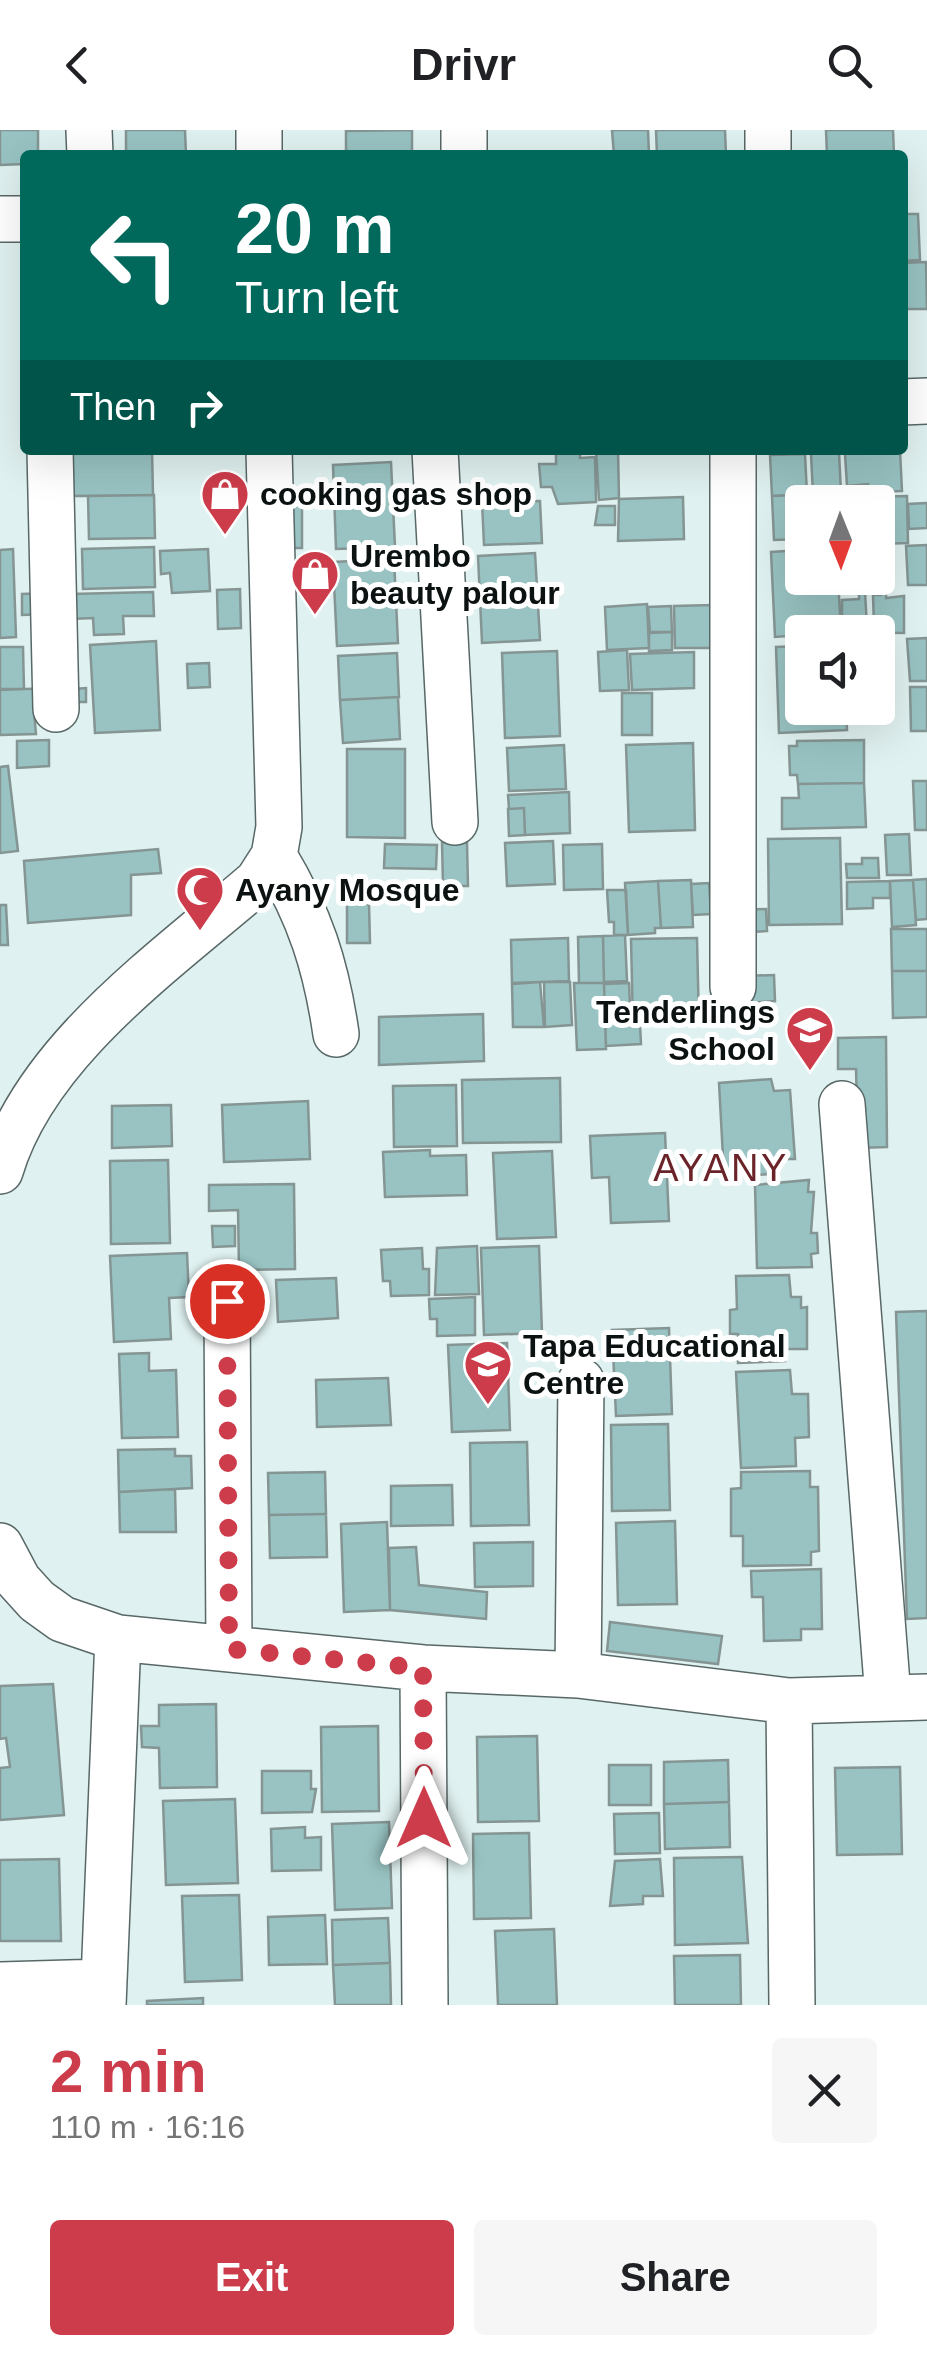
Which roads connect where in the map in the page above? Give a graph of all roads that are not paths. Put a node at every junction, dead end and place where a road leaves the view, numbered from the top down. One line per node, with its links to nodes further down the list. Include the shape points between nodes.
1 (50, 455): 5 (street)
2 (269, 455): 7 (street, via 279,826)
3 (435, 455): 6 (street)
4 (733, 455): 8 (street)
5 (56, 710)
6 (455, 822)
7 (274, 856): 9 (street, via 326,965); 11 (street, via 258,881 64,1056 22,1114)
8 (733, 987)
9 (336, 1034)
10 (842, 1104): 19 (street)
11 (0, 1170)
12 (227, 1301): 16 (street)
13 (580, 1381): 18 (street)
14 (6, 1572): 15 (street, via 62,1619)
15 (118, 1638): 16 (street); 22 (street)
16 (229, 1649): 17 (street)
17 (423, 1668): 18 (street); 23 (street)
18 (578, 1675): 20 (street)
19 (908, 1697): 20 (street)
20 (789, 1701): 24 (street)
21 (0, 1985): 22 (street)
22 (103, 1994)
23 (425, 2005)
24 (792, 2005)

